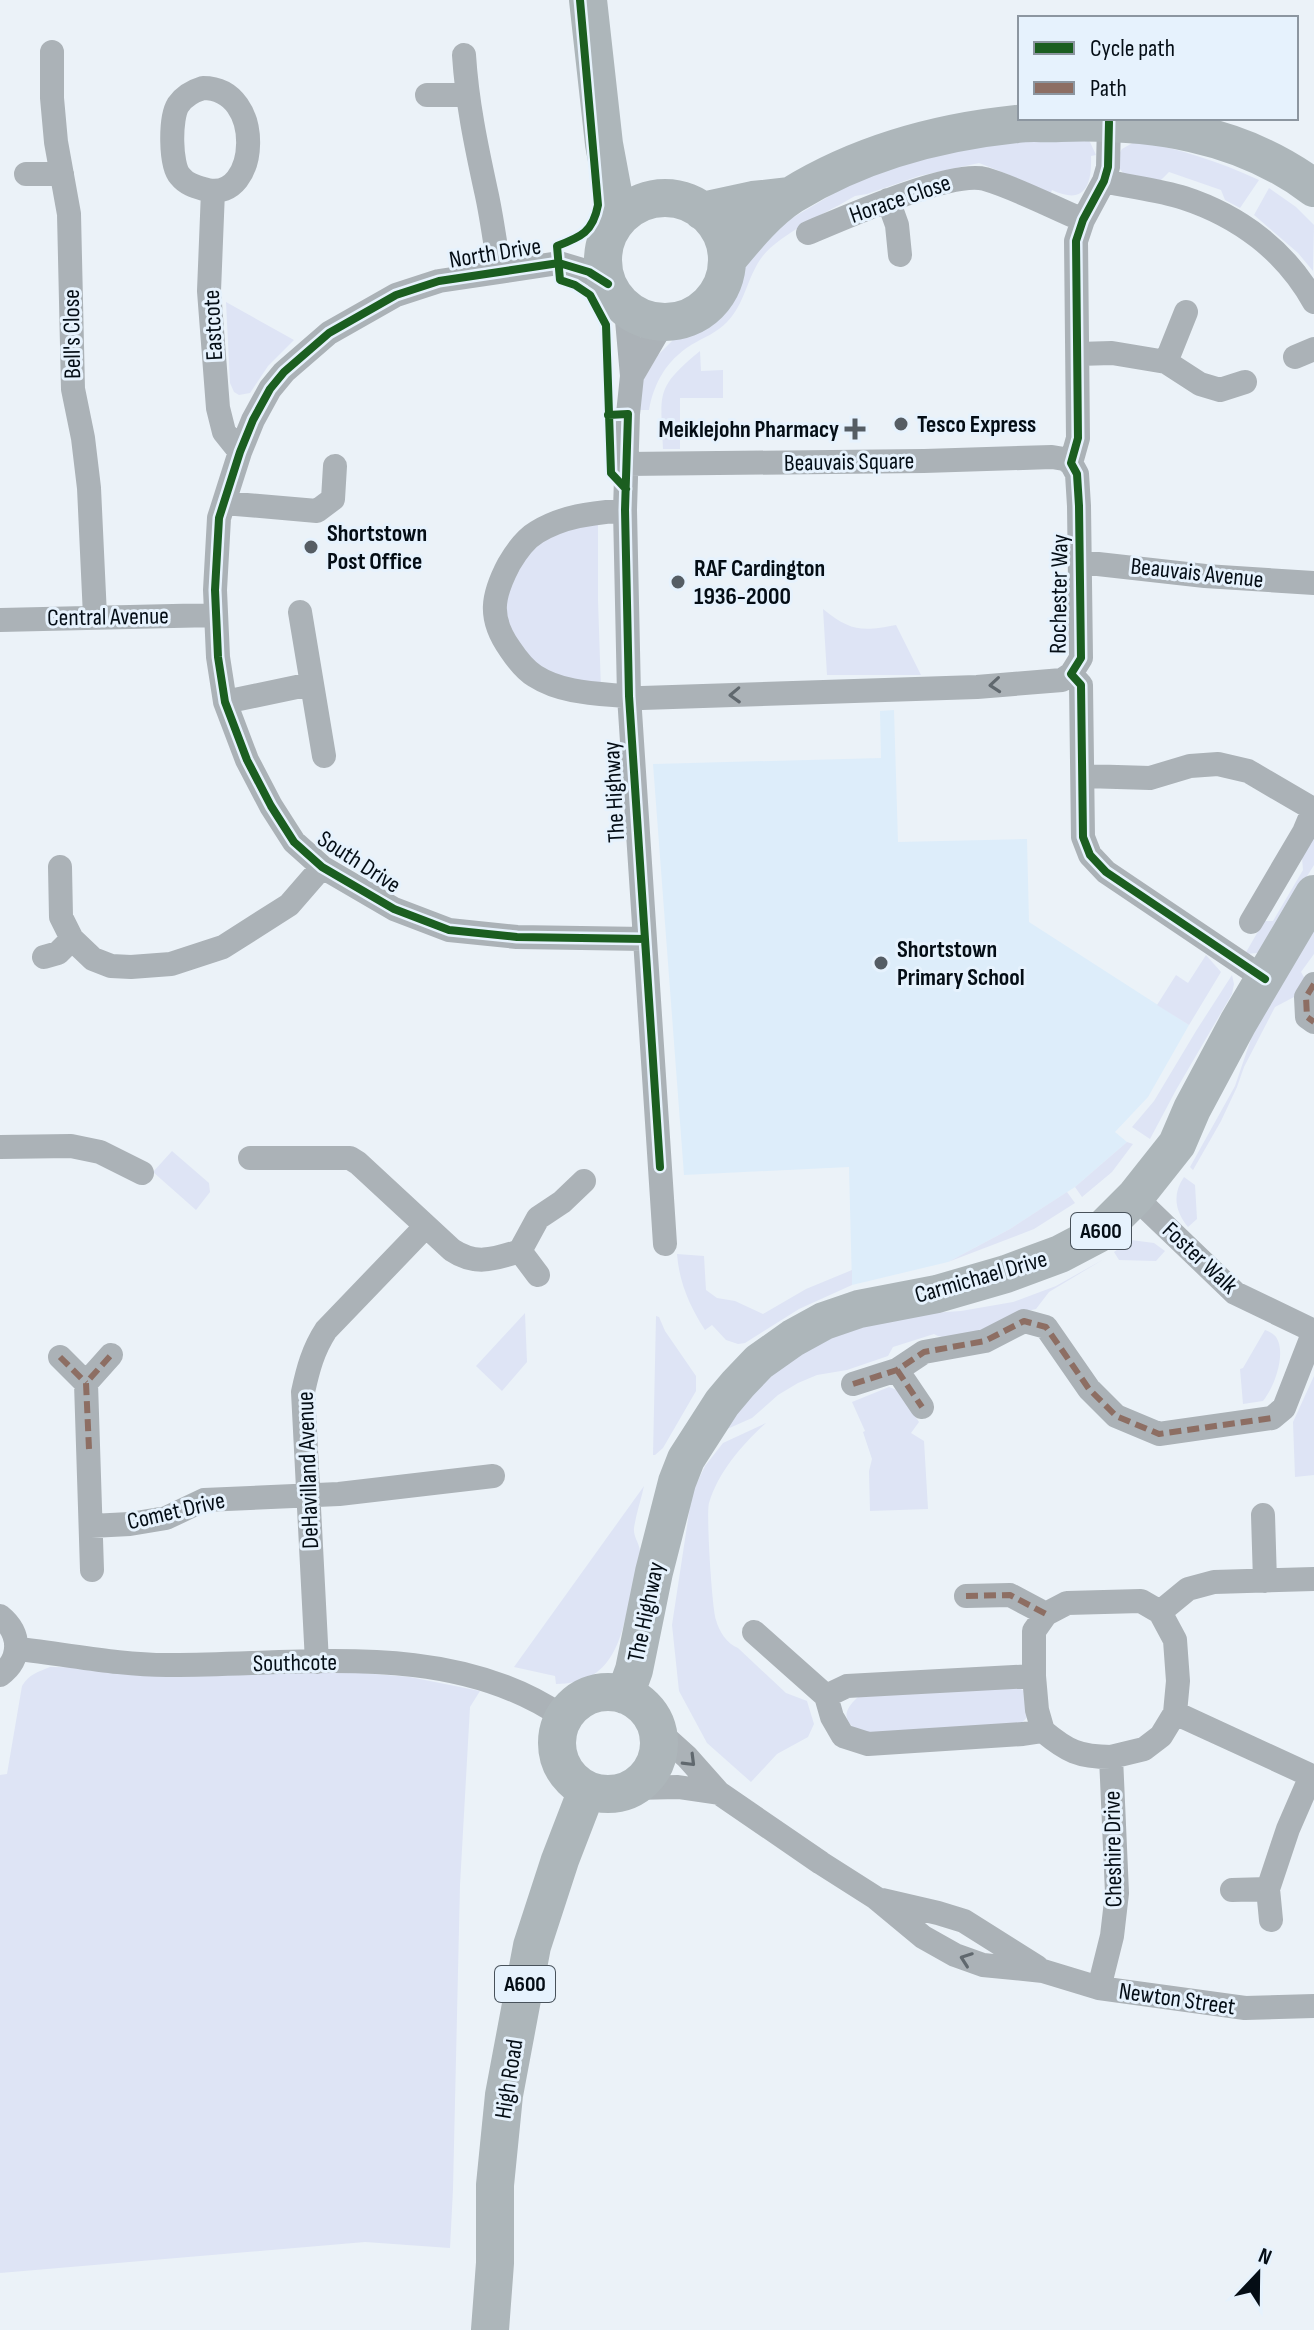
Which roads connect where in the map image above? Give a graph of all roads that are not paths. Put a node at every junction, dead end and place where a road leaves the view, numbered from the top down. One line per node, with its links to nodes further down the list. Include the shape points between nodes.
1 (588, 0): 7 (main road)
2 (52, 52): 9 (street, Bell's Close)
3 (464, 55): 5 (street)
4 (427, 95): 5 (street)
5 (466, 95): 22 (street)
6 (1109, 122): 10 (street, Rochester Way); 11 (main road, via 1171,128 1230,143 1261,154); 13 (main road, via 1021,123 919,141 857,163)
7 (604, 144): 14 (main road); 17 (main road)
8 (26, 174): 9 (street)
9 (62, 174): 41 (street, Bell's Close, via 69,214 73,389 89,488)
10 (1104, 181): 18 (street, Rochester Way); 24 (street, via 1184,198 1241,224 1270,245)
11 (1314, 188)
12 (213, 191): 31 (street, Eastcote, via 209,291 218,408 224,432)
13 (790, 196): 16 (main road); 21 (main road)
14 (659, 198): 16 (main road); 17 (main road)
15 (888, 200): 18 (street, Horace Close, via 964,177 984,179); 19 (street, Horace Close); 20 (street)
16 (702, 211): 21 (main road, via 716,224)
17 (618, 219): 23 (main road, via 603,248)
18 (1083, 220): 27 (street, Rochester Way, via 1076,241)
19 (808, 233)
20 (900, 255)
21 (727, 260): 26 (main road, via 715,298 701,311)
22 (500, 271): 23 (street, North Drive, via 559,263 589,272); 31 (street, North Drive, via 396,295 329,333 270,389)
23 (617, 296): 26 (main road, via 643,319); 29 (street, The Highway)
24 (1314, 302)
25 (1186, 312): 28 (street)
26 (663, 323): 29 (street, The Highway)
27 (1078, 354): 28 (street, via 1112,353); 32 (street, Rochester Way, via 1078,438)
28 (1166, 362): 30 (street, via 1220,390)
29 (632, 376): 33 (street, The Highway)
30 (1245, 382)
31 (240, 452): 35 (street, North Drive)
32 (1071, 463): 33 (street, Beauvais Square, via 1052,457); 37 (street, Rochester Way, via 1078,484)
33 (626, 464): 36 (street, The Highway)
34 (335, 466): 35 (street, via 333,499 317,511)
35 (224, 503): 40 (street, North Drive, via 216,551)
36 (625, 510): 45 (street, The Highway); 45 (street, via 584,514 533,534 515,553 494,607 499,633 534,675 591,694)
37 (1080, 562): 38 (street, Beauvais Avenue); 43 (street, Rochester Way, via 1081,658)
38 (1314, 583)
39 (300, 612): 44 (street)
40 (216, 615): 41 (street, Central Avenue); 46 (street, South Drive)
41 (95, 616): 42 (street, Central Avenue)
42 (0, 620)
43 (1071, 674): 45 (street, one-way to 45, via 1062,680 977,687); 48 (street, Rochester Way, via 1081,685)
44 (311, 684): 46 (street); 47 (street)
45 (629, 696): 55 (street, The Highway)
46 (225, 702): 51 (street, South Drive, via 271,806 294,842)
47 (324, 756)
48 (1084, 776): 49 (street, via 1150,778 1218,764 1248,771); 57 (street, Rochester Way, via 1083,837 1090,855 1106,872)
49 (1314, 809): 53 (street)
50 (60, 867): 54 (street, via 61,917)
51 (322, 867): 54 (street, via 289,905 255,927 223,947 171,964 111,966 93,959); 55 (street, South Drive, via 394,909 449,930)
52 (1314, 894): 57 (main road, Carmichael Drive / A600)
53 (1251, 922)
54 (72, 939): 56 (street, via 58,953)
55 (645, 939): 66 (street, The Highway)
56 (44, 957)
57 (1265, 979): 64 (main road, Carmichael Drive / A600, via 1177,1144)
58 (1310, 991): 59 (street, via 1307,1017)
59 (1314, 1022)
60 (0, 1147): 62 (street, via 71,1146 100,1152)
61 (250, 1158): 65 (street, via 350,1158)
62 (142, 1173)
63 (584, 1181): 67 (street, via 538,1218)
64 (1135, 1197): 69 (street, Foster Walk, via 1235,1293); 80 (main road, Carmichael Drive / A600, via 1098,1234 1050,1258 937,1294 859,1309 793,1338 759,1362 716,1412 686,1459)
65 (425, 1227): 67 (street, via 463,1258); 77 (street, DeHavilland Avenue, via 315,1347 303,1392)
66 (665, 1244)
67 (520, 1251): 68 (street)
68 (538, 1275)
69 (1314, 1331): 72 (street, via 1284,1408 1272,1418 1159,1434 1116,1416 1089,1389 1046,1327 1035,1323 1024,1321 985,1341 924,1352)
70 (111, 1355): 73 (street)
71 (60, 1357): 73 (street)
72 (897, 1370): 74 (street); 75 (street)
73 (86, 1383): 79 (street, Comet Drive)
74 (853, 1384)
75 (922, 1407)
76 (493, 1476): 77 (street, Comet Drive)
77 (308, 1495): 79 (street, Comet Drive, via 204,1500 166,1518); 90 (street, DeHavilland Avenue)
78 (1263, 1515): 83 (street)
79 (91, 1526): 81 (street, Comet Drive)
80 (665, 1528): 93 (main road, The Highway / A600)
81 (92, 1570)
82 (1314, 1579): 83 (street)
83 (1265, 1581): 85 (street, via 1214,1582 1188,1589)
84 (966, 1596): 86 (street, via 1010,1595)
85 (1160, 1612): 86 (street, via 1141,1601 1067,1603); 95 (street, via 1175,1640)
86 (1046, 1614): 92 (street, via 1034,1631)
87 (0, 1616): 89 (street, via 12,1628)
88 (754, 1632): 94 (street)
89 (17, 1649): 90 (street, Southcote, via 166,1665); 91 (street)
90 (317, 1662): 96 (street, Southcote, via 380,1662 473,1676)
91 (0, 1675)
92 (1034, 1676): 94 (street, via 847,1686); 98 (street)
93 (625, 1695): 96 (main road, via 597,1693); 97 (main road, via 648,1711)
94 (826, 1696): 98 (street, via 843,1736 868,1744)
95 (1175, 1713): 99 (street, Cheshire Drive, via 1161,1736 1144,1749); 100 (street)
96 (563, 1717): 102 (main road, via 557,1733 559,1759 572,1781)
97 (657, 1730): 101 (main road, via 655,1763); 103 (street, one-way to 103)
98 (1043, 1731): 99 (street, Cheshire Drive, via 1064,1748)
99 (1111, 1757): 109 (street, Cheshire Drive, via 1117,1893)
100 (1312, 1777): 104 (street)
101 (634, 1788): 102 (main road, via 602,1795); 103 (street)
102 (587, 1790): 111 (main road, High Road / A600, via 532,1946 504,2095)
103 (719, 1793): 106 (street, Newton Street)
104 (1268, 1889): 105 (street); 107 (street)
105 (1232, 1890)
106 (876, 1898): 108 (street, Newton Street, via 964,1921); 108 (street, Newton Street, one-way to 106, via 983,1965 955,1955 923,1937)
107 (1271, 1920)
108 (1043, 1971): 109 (street, Newton Street)
109 (1099, 1988): 110 (street, Newton Street, via 1245,2008)
110 (1314, 2006)
111 (490, 2330)

